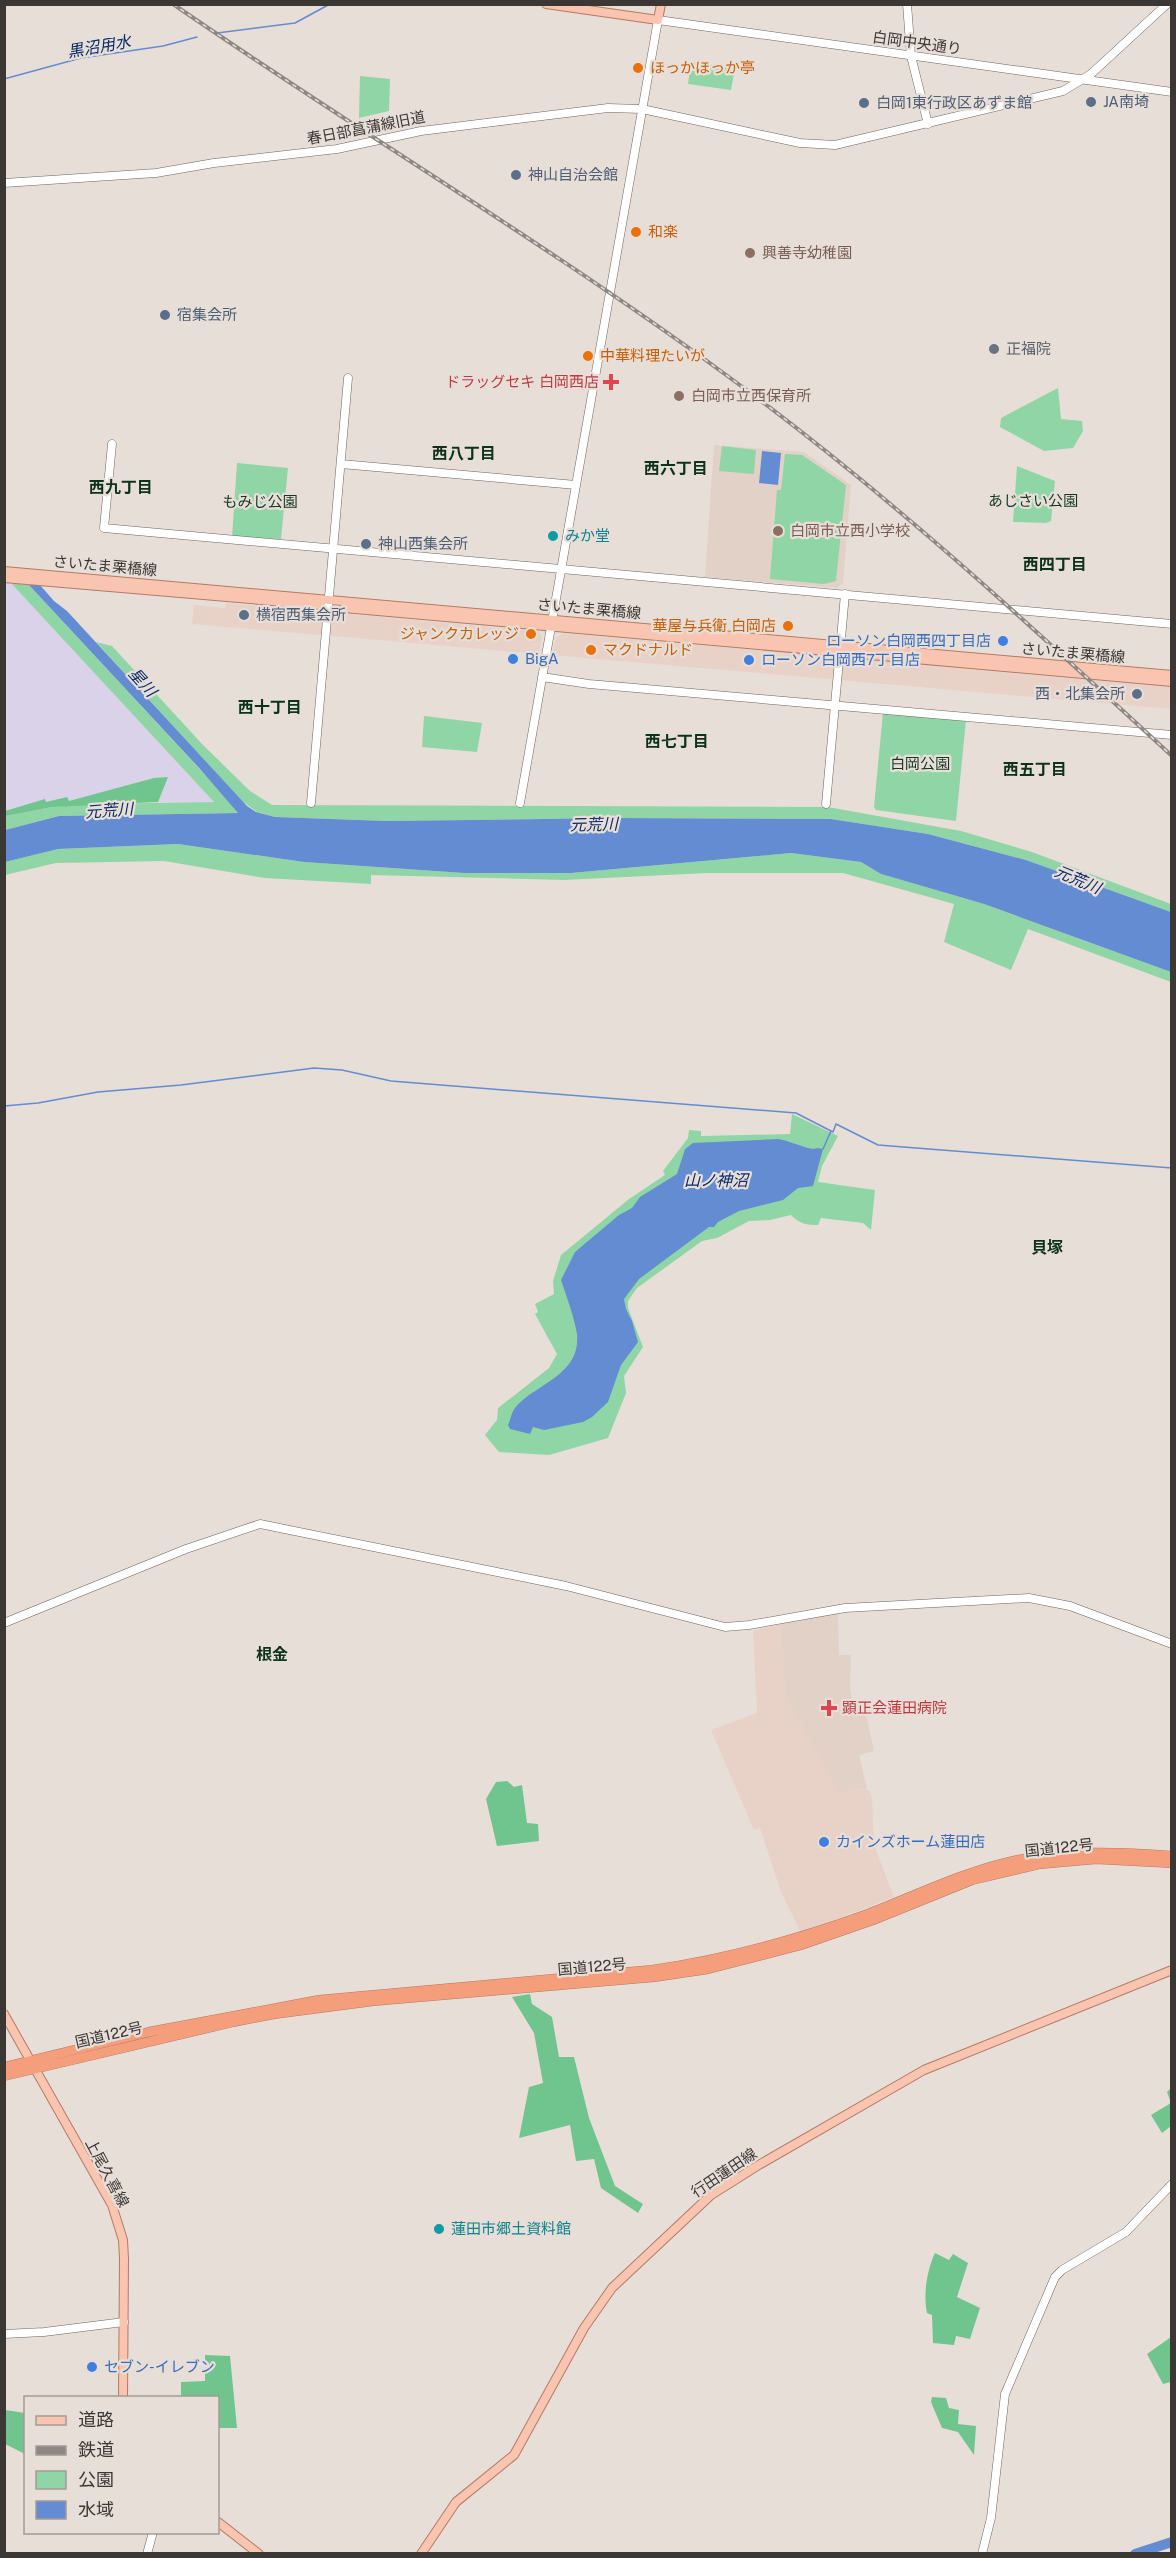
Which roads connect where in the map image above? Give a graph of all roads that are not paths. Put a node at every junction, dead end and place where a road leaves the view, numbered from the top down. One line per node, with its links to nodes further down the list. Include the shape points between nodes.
1 (546, 4): 7 (main road)
2 (661, 4): 7 (main road)
3 (907, 4): 8 (street)
4 (1154, 4): 6 (street)
5 (1167, 4): 6 (street, 春日部菖蒲線旧道)
6 (1157, 13): 9 (street, 春日部菖蒲線旧道)
7 (658, 20): 8 (street, 白岡中央通り); 11 (street)
8 (911, 56): 9 (street, 白岡中央通り); 12 (street)
9 (1082, 80): 10 (street, 白岡中央通り); 12 (street, 春日部菖蒲線旧道, via 1056,93)
10 (1172, 92)
11 (642, 109): 12 (street, 春日部菖蒲線旧道, via 817,145 844,144); 13 (street, 春日部菖蒲線旧道, via 585,110 421,130 337,149 156,173); 17 (street)
12 (928, 124)
13 (4, 183)
14 (348, 378): 16 (street)
15 (112, 444): 18 (street, via 104,528)
16 (340, 464): 17 (street); 18 (street)
17 (576, 485): 19 (street)
18 (333, 548): 19 (street); 22 (street)
19 (561, 568): 21 (street); 23 (street)
20 (7, 575): 22 (main road, さいたま栗橋線); 22 (main road, さいたま栗橋線, via 48,574)
21 (845, 594): 24 (street); 25 (street)
22 (328, 603): 23 (main road, さいたま栗橋線); 31 (street)
23 (552, 623): 25 (main road, さいたま栗橋線); 27 (street)
24 (1172, 624)
25 (840, 649): 26 (main road, さいたま栗橋線); 28 (main road, さいたま栗橋線); 29 (street)
26 (1172, 675)
27 (542, 677): 29 (street); 32 (street)
28 (1172, 682)
29 (835, 704): 30 (street); 33 (street)
30 (1172, 735)
31 (311, 803)
32 (520, 803)
33 (826, 804)
34 (4, 1623): 35 (street, via 186,1549 260,1524 566,1586 725,1627 845,1608 1029,1598 1070,1606)
35 (1171, 1643)
36 (1172, 1856): 40 (highway, 国道122号, via 1095,1852 1018,1860 954,1879 798,1938 706,1961 652,1970 319,2001 229,2016)
37 (1172, 1863): 40 (highway, 国道122号, via 1096,1859 1030,1865 956,1886 801,1945 708,1969 309,2009)
38 (1172, 1970): 51 (main road, 行田蓮田線, via 924,2070 711,2195 602,2301 514,2455 456,2502)
39 (4, 2014): 40 (main road, 上尾久喜線)
40 (33, 2064): 41 (highway, 国道122号); 42 (highway, 国道122号); 44 (main road, 上尾久喜線, via 112,2205 123,2240)
41 (4, 2067)
42 (4, 2076)
43 (1172, 2184): 52 (street, via 1126,2232 1055,2277 1005,2394 996,2485)
44 (124, 2322): 45 (street); 46 (main road, 上尾久喜線)
45 (4, 2334)
46 (123, 2396)
47 (219, 2523): 50 (main road)
48 (152, 2534): 49 (street)
49 (147, 2553)
50 (259, 2553)
51 (420, 2553)
52 (982, 2553)

